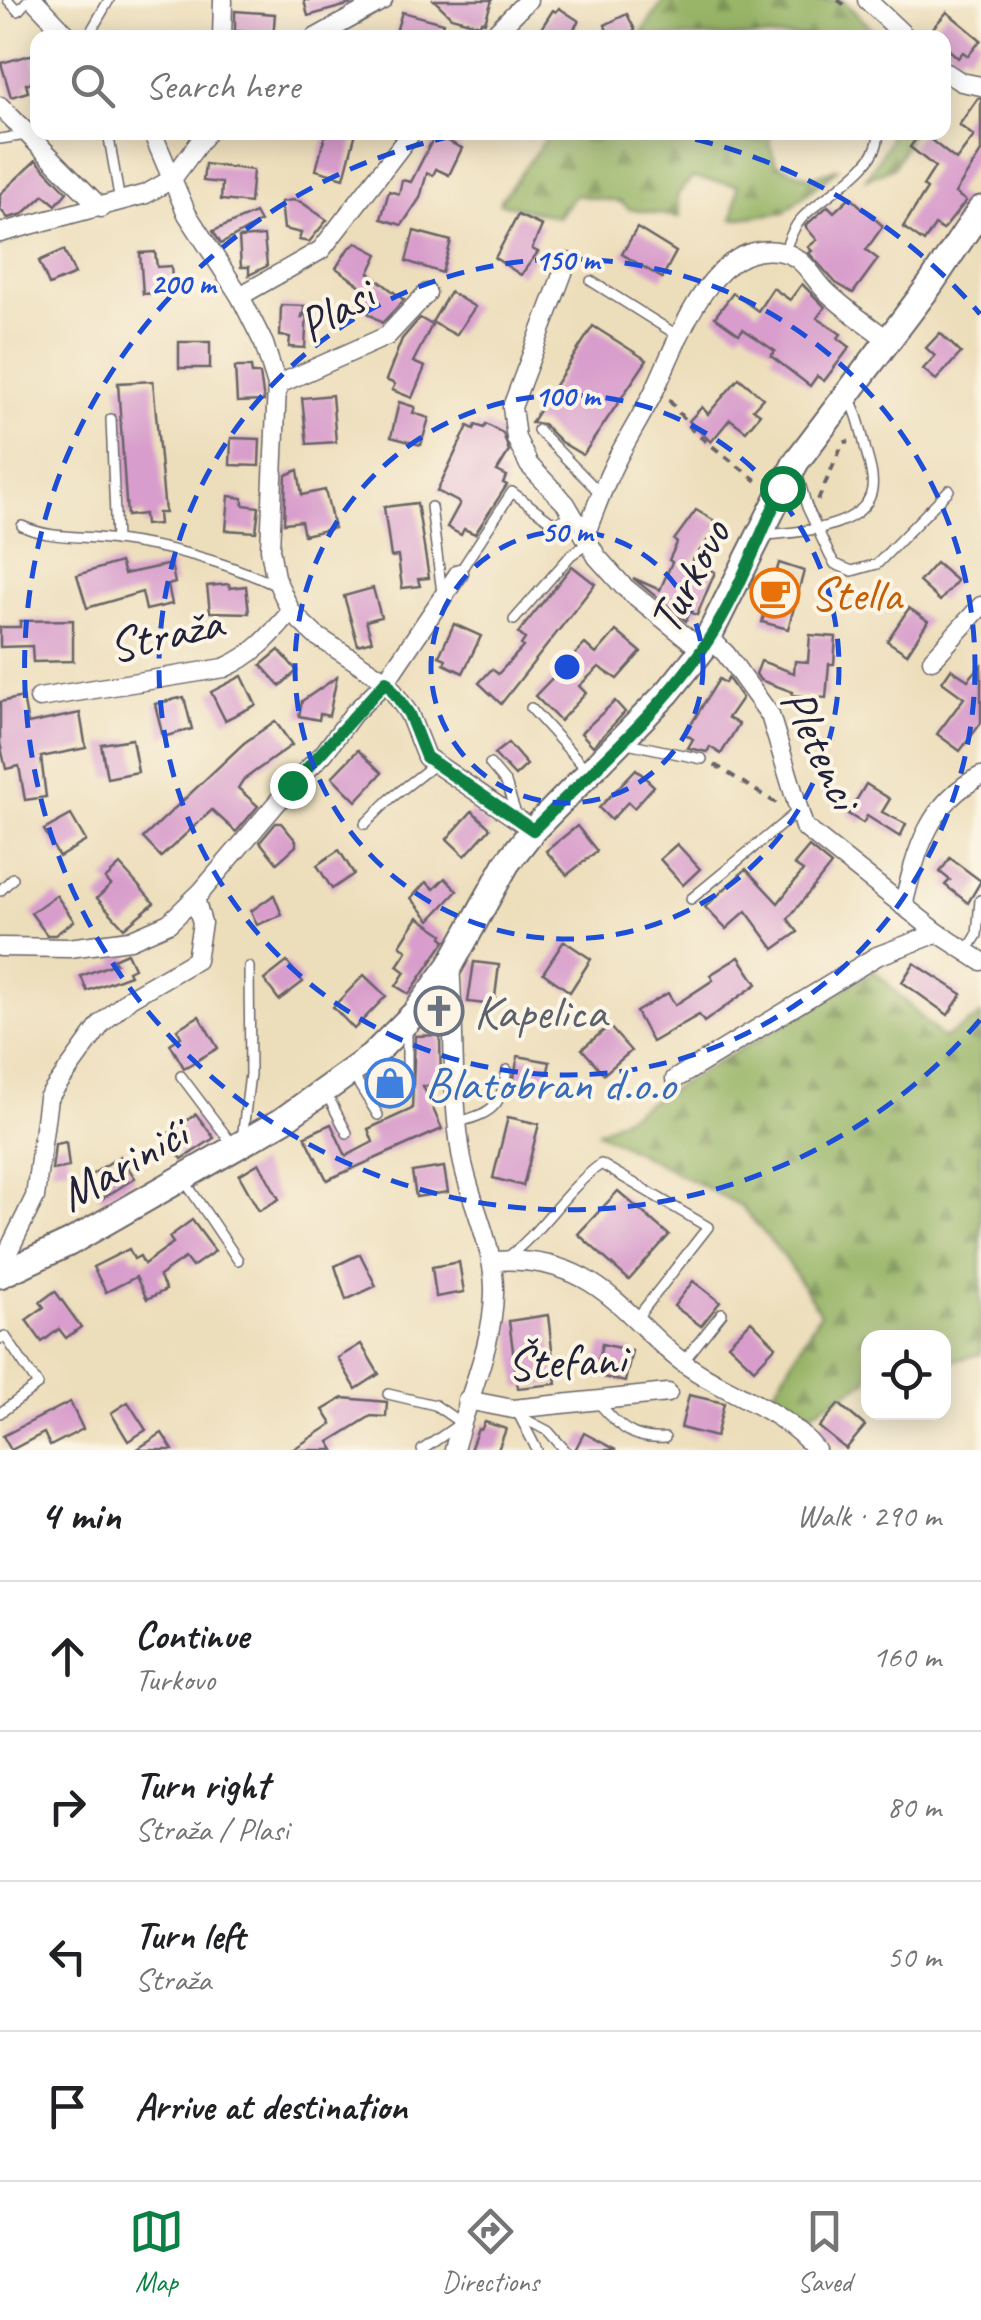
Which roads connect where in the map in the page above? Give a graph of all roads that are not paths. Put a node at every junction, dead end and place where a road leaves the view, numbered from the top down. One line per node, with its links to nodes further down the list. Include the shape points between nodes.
1 (8, 0): 2 (lane, via 18,11)
2 (31, 0): 8 (street)
3 (108, 0): 9 (lane)
4 (223, 0): 10 (street)
5 (383, 0): 11 (street)
6 (528, 0): 12 (street)
7 (867, 0): 13 (street)
8 (62, 30)
9 (91, 30)
10 (222, 30)
11 (329, 30)
12 (498, 30)
13 (899, 30)
14 (951, 76): 15 (street)
15 (981, 86)
16 (0, 106): 17 (street)
17 (28, 135): 18 (lane)
18 (0, 140)
19 (33, 140): 27 (street)
20 (109, 140): 26 (lane)
21 (155, 140): 25 (street)
22 (201, 140): 25 (street)
23 (406, 140): 34 (street, Plasi, via 321,250)
24 (879, 140): 30 (lane, via 873,159 798,222)
25 (172, 178): 26 (street); 34 (street, via 210,254)
26 (120, 202): 27 (street)
27 (101, 208): 29 (street)
28 (978, 220): 36 (main road, Turkovo)
29 (0, 233)
30 (784, 252): 35 (street, via 732,262); 36 (street)
31 (567, 262): 45 (street, Pletenci, via 512,407 528,465)
32 (592, 281): 35 (lane)
33 (428, 293): 37 (street, Plasi, via 387,336)
34 (240, 296): 37 (street)
35 (677, 335): 43 (street)
36 (888, 340): 38 (main road, Turkovo)
37 (277, 384): 52 (street, via 270,549)
38 (848, 396): 41 (main road, Turkovo); 47 (lane, via 872,491 855,514)
39 (111, 419): 50 (lane)
40 (538, 430): 43 (lane)
41 (796, 462): 47 (lane); 48 (main road, Turkovo)
42 (949, 490): 47 (lane, via 866,569 835,564)
43 (601, 494): 49 (street)
44 (431, 506): 53 (lane)
45 (572, 513): 49 (street, Pletenci); 51 (lane, via 555,524 512,492)
46 (22, 526): 50 (lane, via 58,537)
47 (818, 528): 48 (lane)
48 (760, 535): 57 (main road, Turkovo)
49 (588, 537): 56 (lane); 57 (street, Pletenci, via 623,586)
50 (116, 540): 52 (lane, via 168,548)
51 (458, 572): 53 (street)
52 (280, 588): 55 (street)
53 (442, 598): 59 (street)
54 (981, 606): 58 (street)
55 (291, 612): 59 (street); 60 (street, Straža, via 261,647 224,668)
56 (514, 620)
57 (706, 644): 62 (main road, Turkovo); 68 (street, Pletenci, via 726,654 770,715)
58 (932, 660)
59 (386, 681): 64 (street); 73 (street)
60 (39, 698)
61 (531, 708): 66 (lane)
62 (621, 742): 63 (lane); 66 (main road, Turkovo)
63 (702, 759)
64 (435, 764): 69 (lane); 70 (street)
65 (490, 764): 70 (lane)
66 (589, 774): 70 (main road, Turkovo)
67 (981, 776): 76 (street, via 944,802 926,831)
68 (798, 811): 74 (lane); 76 (street, Pletenci, via 804,826)
69 (365, 824)
70 (526, 825): 80 (main road, Turkovo)
71 (13, 878): 72 (lane)
72 (0, 891)
73 (196, 898): 78 (street, via 169,924 130,940); 97 (street, via 202,923 196,960 102,1022 48,1098 36,1196)
74 (691, 899)
75 (980, 900): 79 (lane)
76 (903, 906): 77 (street, Pletenci)
77 (938, 932): 79 (street, Pletenci); 87 (street, via 877,956)
78 (0, 947)
79 (976, 952)
80 (450, 966): 82 (main road, Turkovo); 91 (street)
81 (250, 967): 93 (lane, via 250,1074)
82 (408, 1020): 84 (main road, Turkovo); 86 (lane)
83 (507, 1070): 91 (lane, via 494,1107)
84 (351, 1071): 88 (main road, Turkovo); 89 (lane)
85 (181, 1076): 93 (lane)
86 (407, 1077)
87 (676, 1079)
88 (325, 1090): 90 (main road, Turkovo); 92 (lane)
89 (378, 1116)
90 (283, 1120): 93 (main road, Marinići)
91 (459, 1122): 96 (street, via 476,1218)
92 (346, 1133)
93 (238, 1146): 94 (main road, Marinići)
94 (182, 1178): 95 (lane); 97 (main road, Marinići, via 69,1243)
95 (238, 1260)
96 (498, 1261): 99 (street, via 548,1264 581,1277); 99 (lane, via 528,1242 580,1179 601,1164 708,1227); 104 (street, Štefani, via 491,1328)
97 (3, 1265)
98 (722, 1314): 101 (lane)
99 (636, 1319): 101 (street)
100 (0, 1339): 107 (lane, via 38,1386)
101 (684, 1362): 114 (street, via 799,1432)
102 (668, 1393): 105 (street, Štefani)
103 (388, 1394): 108 (lane, via 435,1405)
104 (467, 1400): 106 (street, Štefani); 108 (street, Štefani)
105 (598, 1402): 106 (street, Štefani); 109 (lane, via 619,1427 645,1440)
106 (516, 1412): 112 (lane); 113 (lane)
107 (0, 1413)
108 (461, 1424): 110 (lane); 111 (street, Štefani)
109 (666, 1438)
110 (422, 1450)
111 (454, 1450)
112 (537, 1450)
113 (565, 1450)
114 (816, 1450)

